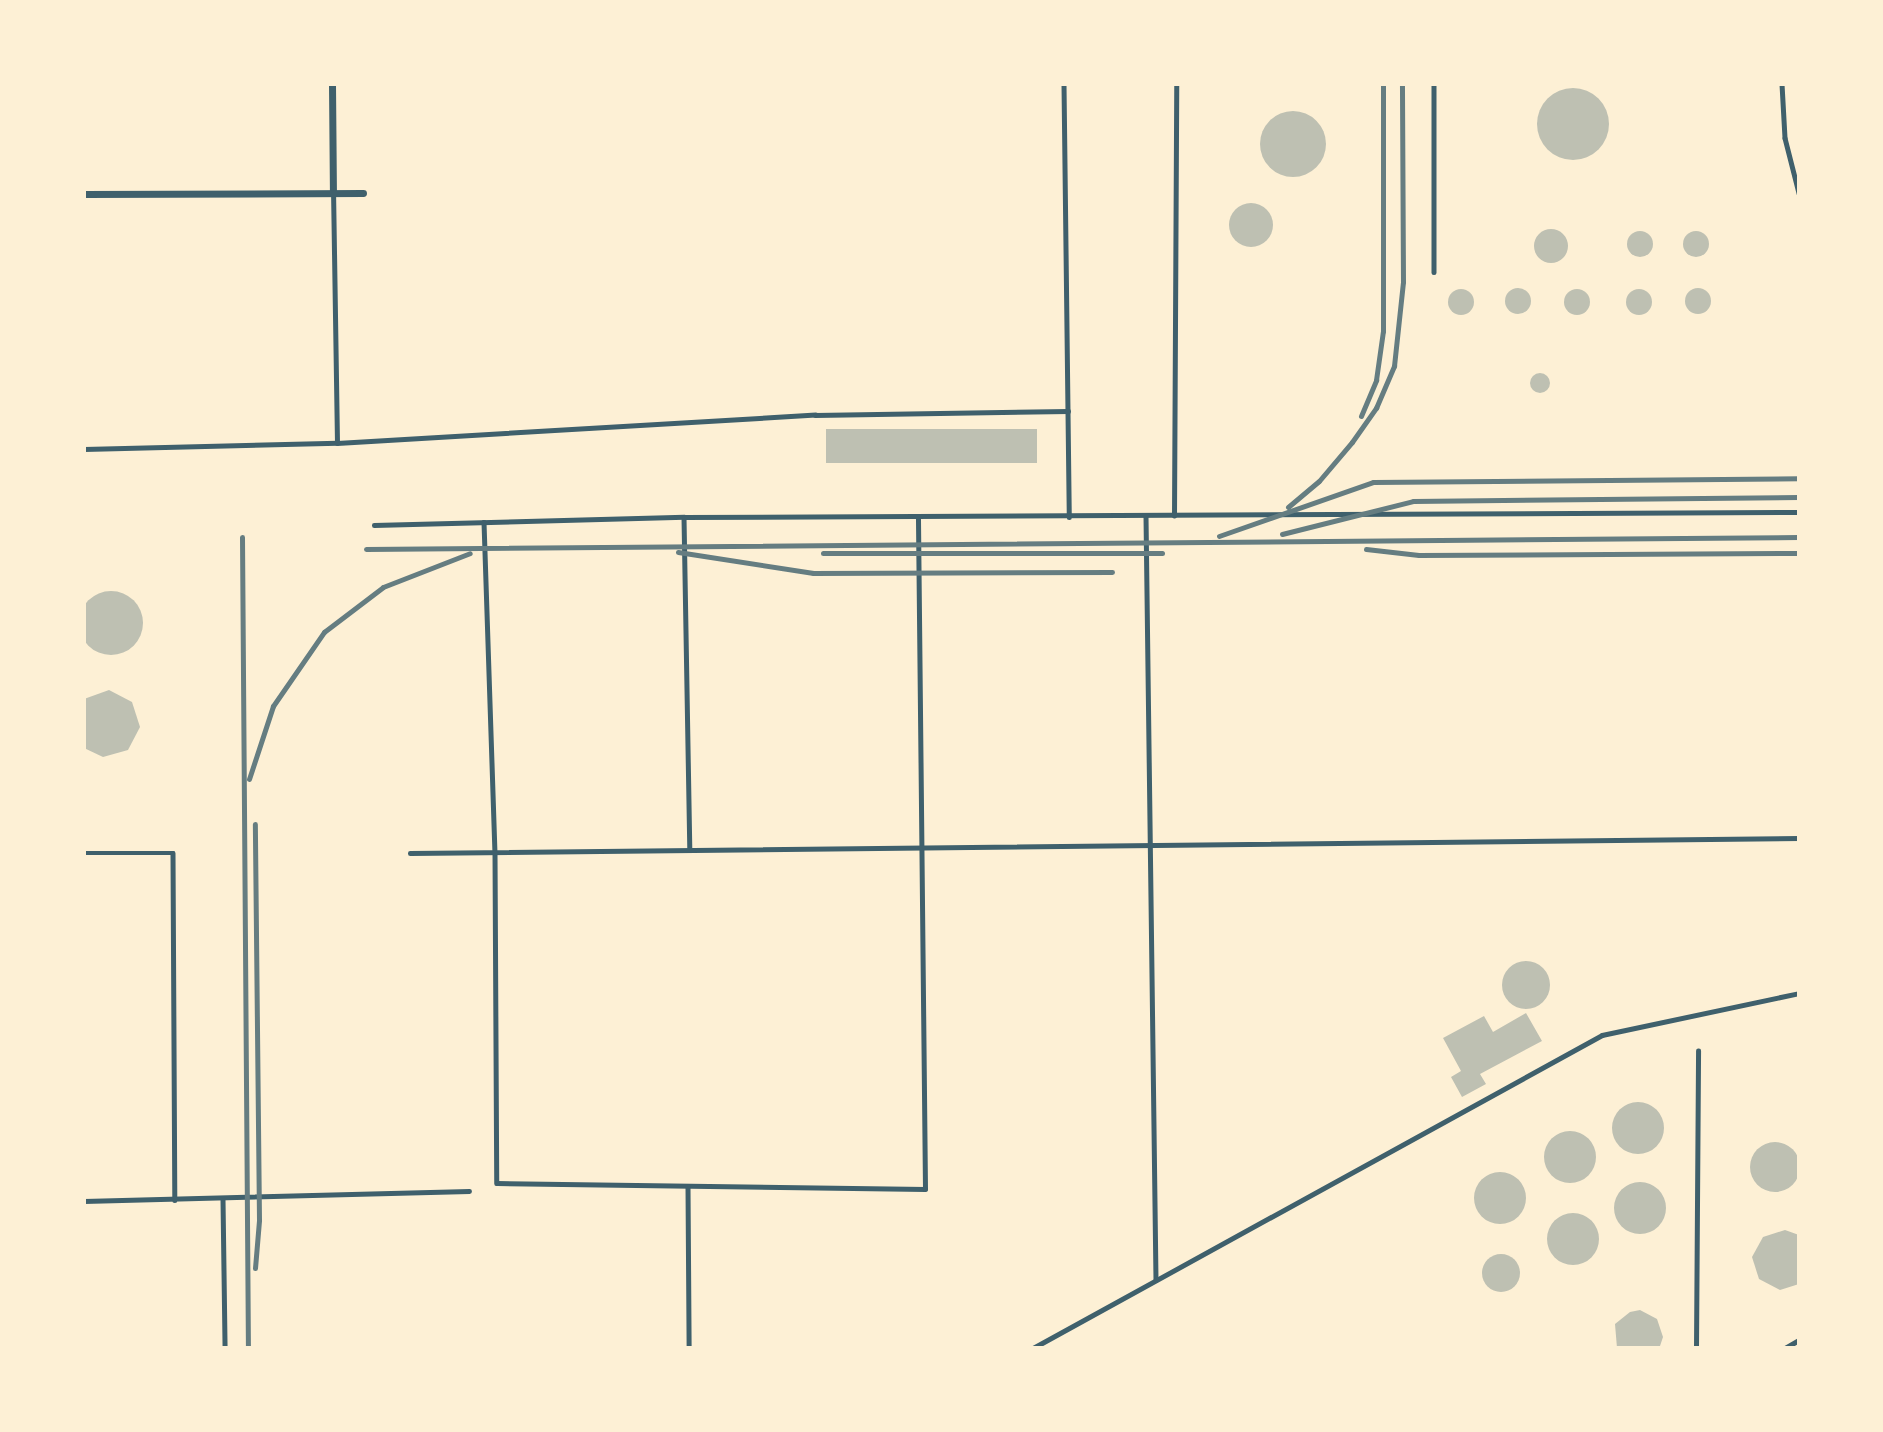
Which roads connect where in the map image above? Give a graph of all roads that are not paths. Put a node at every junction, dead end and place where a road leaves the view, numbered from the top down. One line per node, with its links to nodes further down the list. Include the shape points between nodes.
1 (332, 84): 7 (street)
2 (1064, 84): 11 (lane)
3 (1176, 84): 16 (lane)
4 (1434, 84): 10 (lane)
5 (1782, 84): 6 (lane, via 1785,138)
6 (1799, 192)
7 (333, 193): 8 (street); 9 (street); 12 (lane)
8 (363, 193)
9 (84, 194)
10 (1434, 272)
11 (1068, 411): 12 (lane, via 815,415); 19 (lane)
12 (337, 443): 13 (lane)
13 (84, 449)
14 (1799, 512): 16 (lane)
15 (1146, 516): 16 (lane); 19 (lane); 23 (lane)
16 (1174, 516)
17 (684, 517): 18 (lane); 20 (lane); 25 (lane)
18 (918, 517): 19 (lane); 24 (lane)
19 (1069, 517)
20 (484, 522): 21 (lane); 26 (lane)
21 (374, 525)
22 (1799, 838): 23 (lane)
23 (1153, 846): 24 (lane); 36 (lane)
24 (922, 848): 25 (lane); 31 (lane, via 925,1189)
25 (690, 850): 26 (lane)
26 (495, 852): 28 (lane); 31 (lane, via 496,1184)
27 (84, 853): 35 (lane, via 173,853)
28 (410, 853)
29 (1799, 993): 36 (lane, via 1602,1035)
30 (1698, 1051): 41 (lane)
31 (688, 1186): 39 (lane)
32 (469, 1191): 33 (lane)
33 (223, 1199): 35 (lane); 38 (lane)
34 (84, 1200): 35 (lane)
35 (175, 1200)
36 (1156, 1280): 40 (lane)
37 (1799, 1340): 42 (lane)
38 (225, 1348)
39 (689, 1348)
40 (1033, 1348)
41 (1696, 1348)
42 (1785, 1348)

